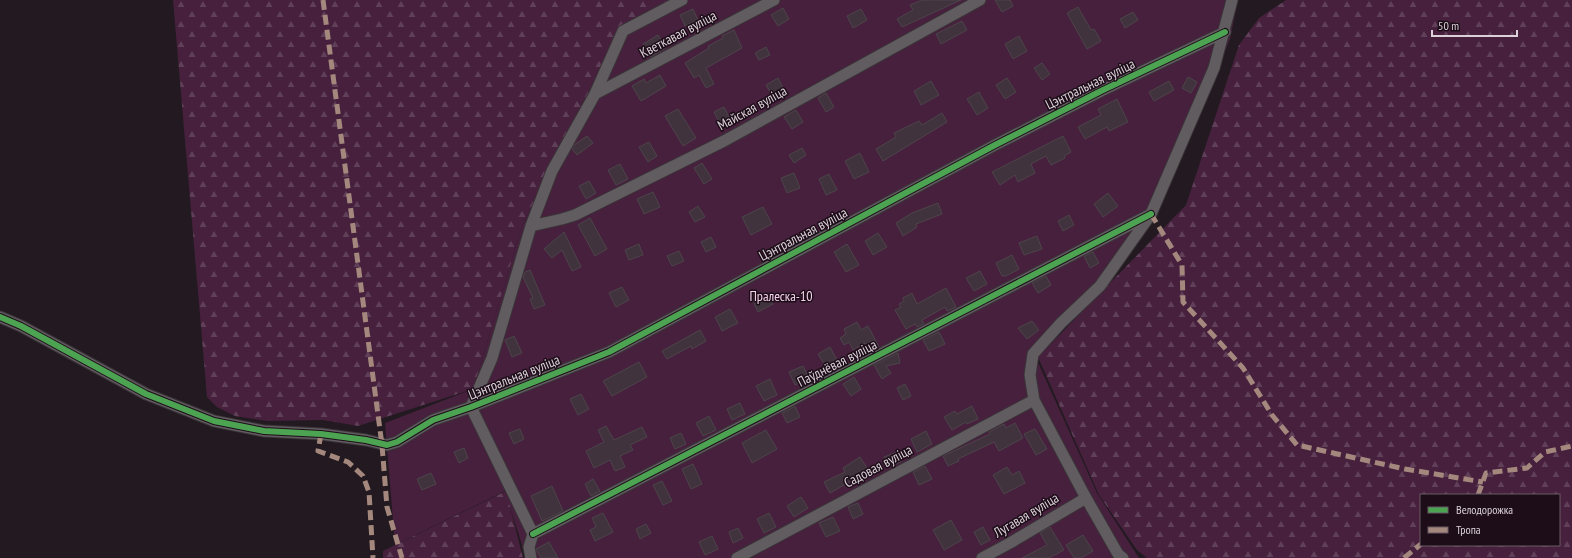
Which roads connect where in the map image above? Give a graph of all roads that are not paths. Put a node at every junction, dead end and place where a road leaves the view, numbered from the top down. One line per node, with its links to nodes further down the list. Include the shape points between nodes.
1 (682, 0): 6 (street, via 622,32)
2 (774, 0): 6 (street, Кветкавая вуліца)
3 (980, 0): 8 (street, Майская вуліца, via 724,141 575,215)
4 (1232, 0): 5 (street)
5 (1225, 32): 7 (street, via 1214,68); 11 (street, Цэнтральная вуліца, via 995,145 609,352)
6 (595, 94): 8 (street, via 552,171)
7 (1151, 214): 10 (street, via 1100,286 1033,354 1030,375); 13 (street, Паўднёвая вуліца)
8 (531, 226): 11 (street, via 492,358)
9 (0, 317): 11 (street, Цэнтральная вуліца, via 146,394 214,421 264,431 321,434 387,445 397,442 433,420)
10 (1034, 400): 12 (street); 15 (street, Садовая вуліца)
11 (471, 407): 13 (street)
12 (1086, 498): 16 (street, Лугавая вуліца); 17 (street, via 1118,554)
13 (533, 534): 14 (street, via 529,547)
14 (531, 558)
15 (737, 558)
16 (982, 558)
17 (1123, 558)

